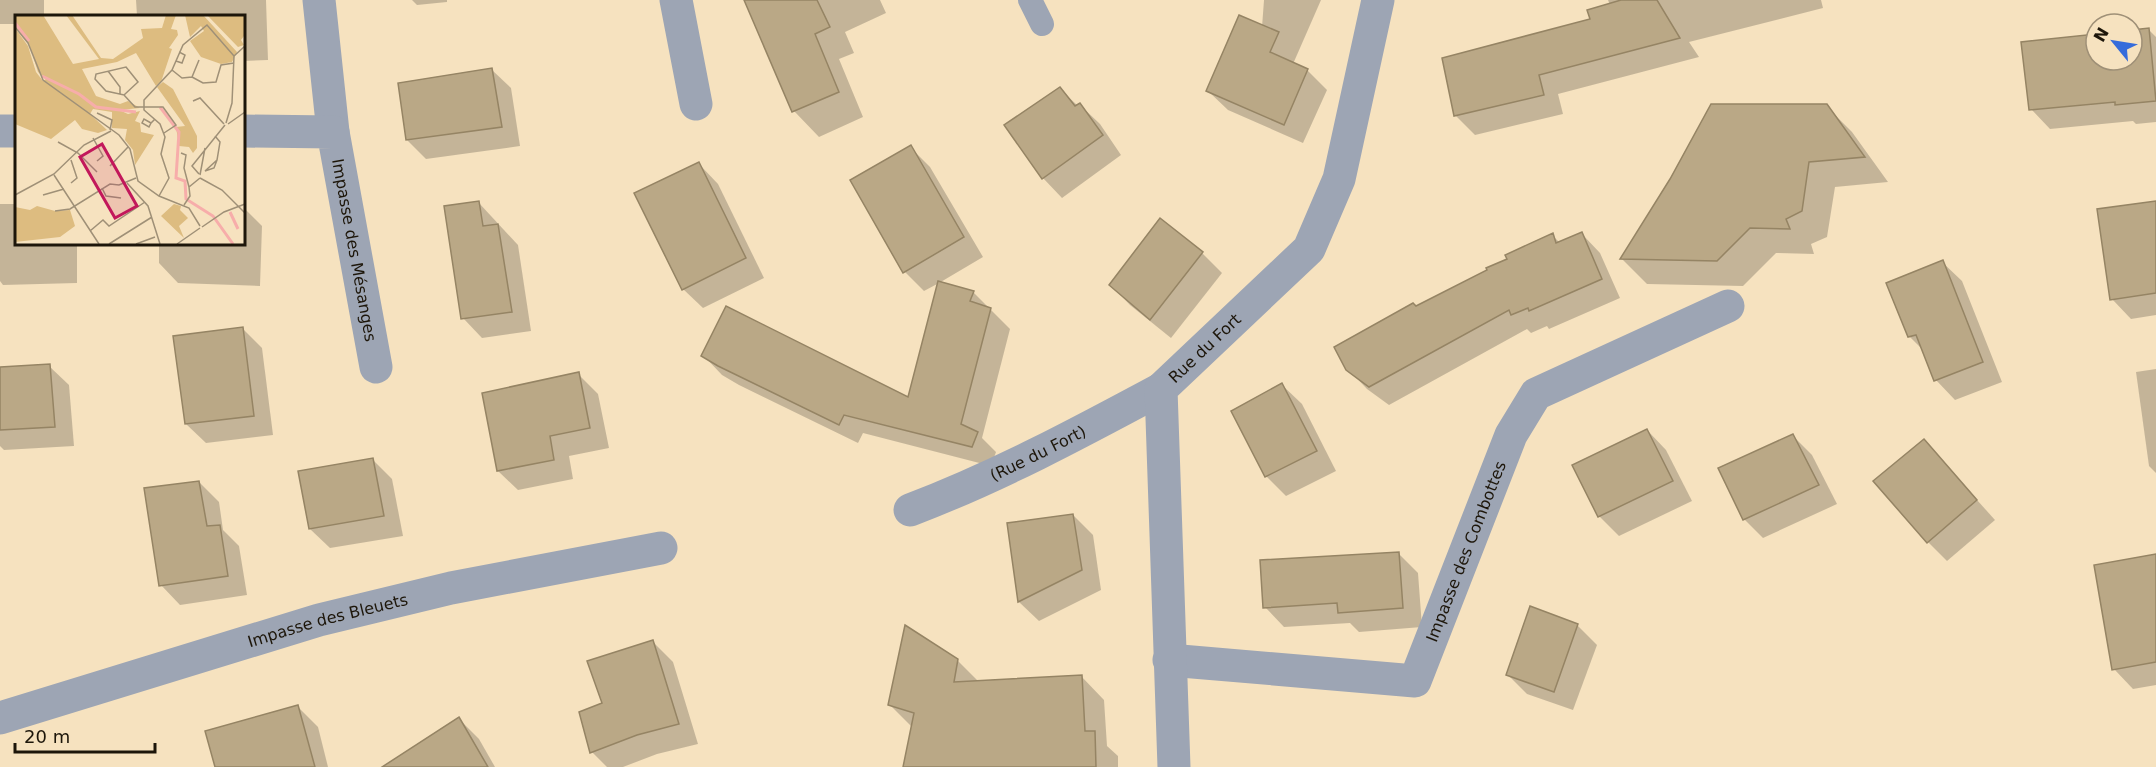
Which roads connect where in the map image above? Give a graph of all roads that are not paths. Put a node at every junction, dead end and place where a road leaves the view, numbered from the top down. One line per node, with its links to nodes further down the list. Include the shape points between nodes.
1 (319, 0): 8 (street, Impasse des Mésanges)
2 (676, 0): 6 (street)
3 (1030, 0): 5 (lane)
4 (1378, 0): 11 (street, Rue du Fort, via 1339,179 1309,249)
5 (1042, 24)
6 (696, 104)
7 (244, 131): 8 (street)
8 (333, 132): 10 (street, Impasse des Mésanges)
9 (1728, 306): 14 (street, Impasse des Combottes, via 1536,394 1510,435 1415,681)
10 (376, 367)
11 (1161, 388): 12 (street, (Rue du Fort), via 962,490); 14 (street, Rue du Fort)
12 (910, 510)
13 (661, 548): 15 (street, Impasse des Bleuets, via 451,588 319,620)
14 (1169, 660): 16 (street, Rue du Fort)
15 (0, 718)
16 (1174, 767)

